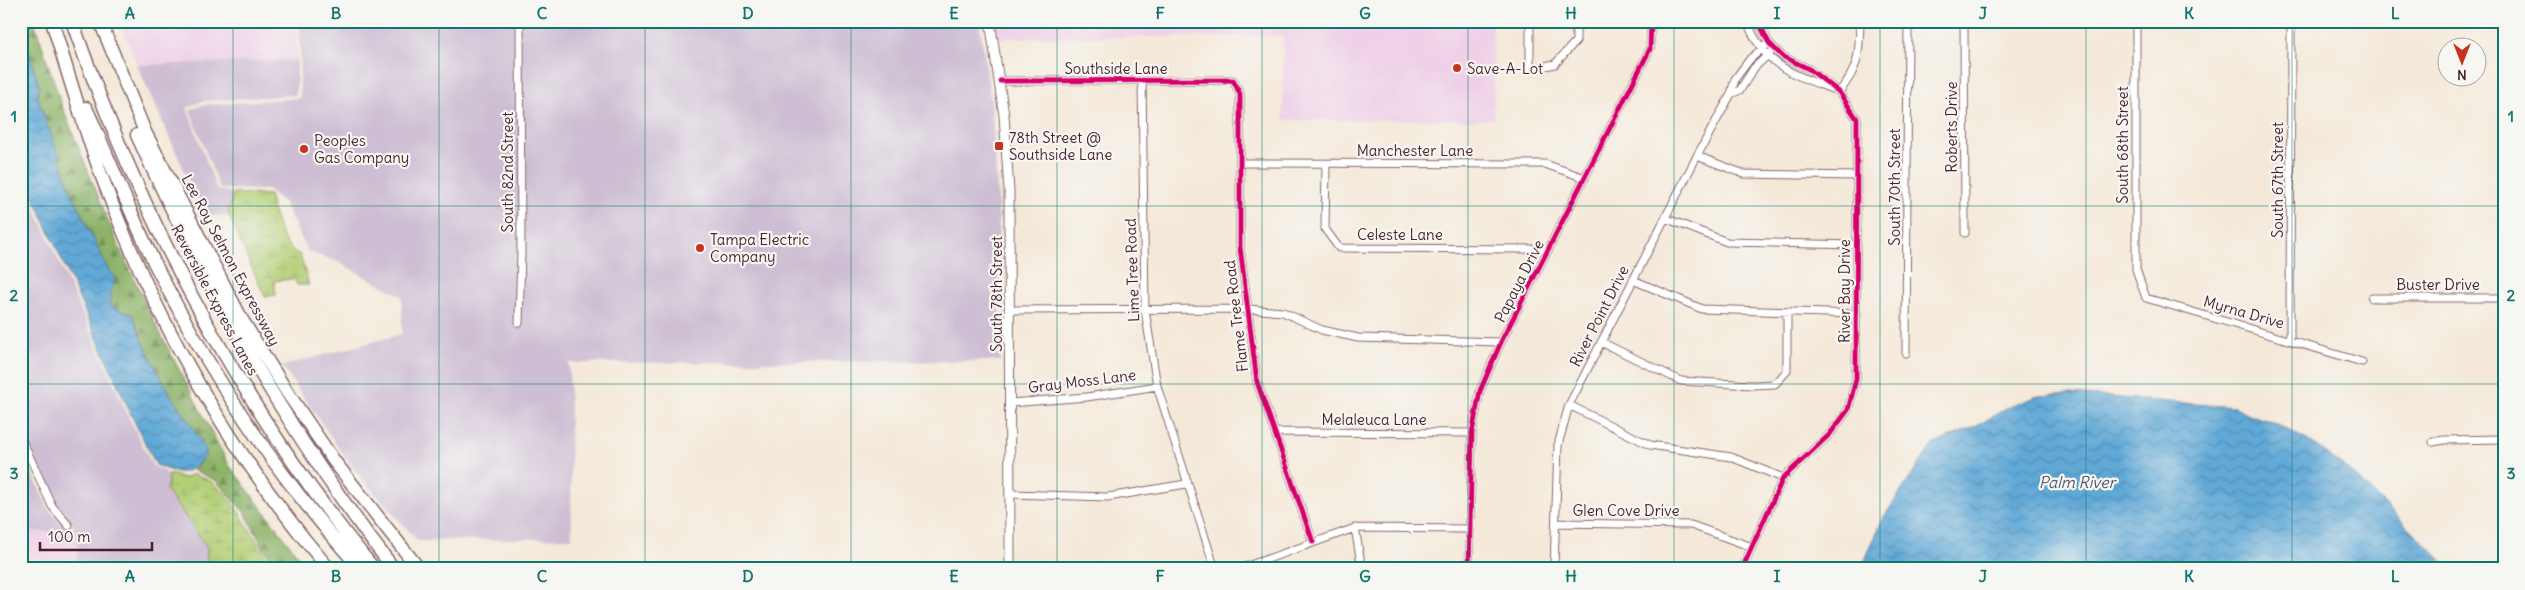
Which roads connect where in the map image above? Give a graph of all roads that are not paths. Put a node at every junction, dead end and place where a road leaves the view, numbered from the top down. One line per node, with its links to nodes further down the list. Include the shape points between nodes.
1 (52, 21): 22 (highway)
2 (72, 21): 68 (highway, Reversible Express Lanes, via 141,192 211,333 286,454)
3 (520, 21): 43 (street, South 82nd Street, via 521,252)
4 (990, 21): 21 (street, South 78th Street)
5 (1530, 21): 6 (street, via 1530,69 1555,64 1576,41)
6 (1576, 21)
7 (1651, 21): 29 (street, Papaya Drive, via 1650,49)
8 (1748, 21): 17 (street)
9 (1758, 21): 16 (street, River Bay Drive)
10 (1860, 21): 23 (street, via 1856,67)
11 (1908, 21): 47 (street, South 70th Street)
12 (1964, 21): 31 (street, Roberts Drive)
13 (2136, 21): 34 (street, South 68th Street)
14 (2291, 21): 44 (street, South 67th Street)
15 (101, 25): 69 (highway, via 108,64 128,114 159,184 199,261 257,366 332,486); 70 (highway, Lee Roy Selmon Expressway, via 145,132 242,320 334,461)
16 (1772, 46): 17 (street, River Point Drive); 18 (street, River Point Drive); 23 (street, River Bay Drive, via 1782,56 1810,69)
17 (1762, 49): 18 (street); 24 (street, River Point Drive, via 1735,79)
18 (1768, 55): 23 (street, via 1781,68); 24 (street, River Point Drive, via 1754,68 1740,90)
19 (1142, 80): 20 (street, Southside Lane); 21 (street, Southside Lane); 40 (street, Lime Tree Road)
20 (1233, 80): 26 (street, Flame Tree Road, via 1240,94)
21 (1000, 81): 39 (street, South 78th Street, via 1009,191)
22 (73, 90): 66 (highway, via 121,227 180,350 253,470); 67 (highway, via 86,109 129,210 198,346 286,479)
23 (1839, 92): 28 (street, River Bay Drive, via 1856,119)
24 (1732, 94): 25 (street, River Point Drive)
25 (1697, 156): 28 (street, via 1744,174); 30 (street, River Point Drive)
26 (1242, 163): 27 (street, Manchester Lane); 38 (street, Flame Tree Road, via 1240,247)
27 (1326, 164): 29 (street, Manchester Lane, via 1545,164); 33 (street, Celeste Lane, via 1325,229 1339,248)
28 (1857, 176): 32 (street, River Bay Drive)
29 (1585, 178): 33 (street, Papaya Drive)
30 (1665, 218): 32 (street, via 1726,242); 35 (street, River Point Drive)
31 (1965, 233)
32 (1857, 245): 42 (street, River Bay Drive)
33 (1549, 249): 45 (street, Papaya Drive)
34 (2136, 269): 44 (street, Myrna Drive, via 2146,298)
35 (1633, 280): 41 (street, via 1702,309); 46 (street, River Point Drive)
36 (2372, 298): 37 (street, Buster Drive)
37 (2504, 298)
38 (1248, 309): 40 (street); 45 (street, via 1283,312 1322,330 1358,338); 52 (street, Flame Tree Road, via 1257,382)
39 (1009, 310): 40 (street); 50 (street, South 78th Street)
40 (1145, 310): 49 (street, Lime Tree Road)
41 (1787, 313): 42 (street); 46 (street, via 1787,371 1775,384 1681,381)
42 (1856, 314): 57 (street, River Bay Drive, via 1856,379 1848,410 1830,434)
43 (518, 323)
44 (2290, 339): 48 (street, Myrna Drive)
45 (1501, 342): 53 (street, Papaya Drive, via 1480,391)
46 (1601, 342): 51 (street, River Point Drive)
47 (1906, 353)
48 (2362, 362)
49 (1157, 386): 50 (street, Gray Moss Lane, via 1087,397); 58 (street, Lime Tree Road)
50 (1010, 403): 59 (street, South 78th Street)
51 (1569, 405): 57 (street, via 1650,444 1731,457); 60 (street, River Point Drive, via 1558,445)
52 (1276, 432): 53 (street, Melaleuca Lane); 64 (street, Flame Tree Road)
53 (1472, 433): 63 (street, Papaya Drive)
54 (21, 438): 61 (street, via 52,506)
55 (2504, 439): 56 (street)
56 (2433, 442)
57 (1782, 478): 65 (street, River Bay Drive)
58 (1186, 484): 59 (street, via 1108,497); 72 (street, Lime Tree Road)
59 (1010, 494): 71 (street, South 78th Street)
60 (1556, 524): 65 (street, Glen Cove Drive, via 1691,525); 76 (street, River Point Drive)
61 (69, 526)
62 (1355, 528): 63 (street); 64 (street); 74 (street)
63 (1469, 529): 75 (street, Papaya Drive)
64 (1313, 542): 73 (street)
65 (1752, 547): 77 (street, River Bay Drive)
66 (329, 569)
67 (361, 569)
68 (374, 569)
69 (394, 569)
70 (419, 569)
71 (1010, 569)
72 (1215, 569)
73 (1239, 569)
74 (1362, 569)
75 (1469, 569)
76 (1554, 569)
77 (1742, 569)

